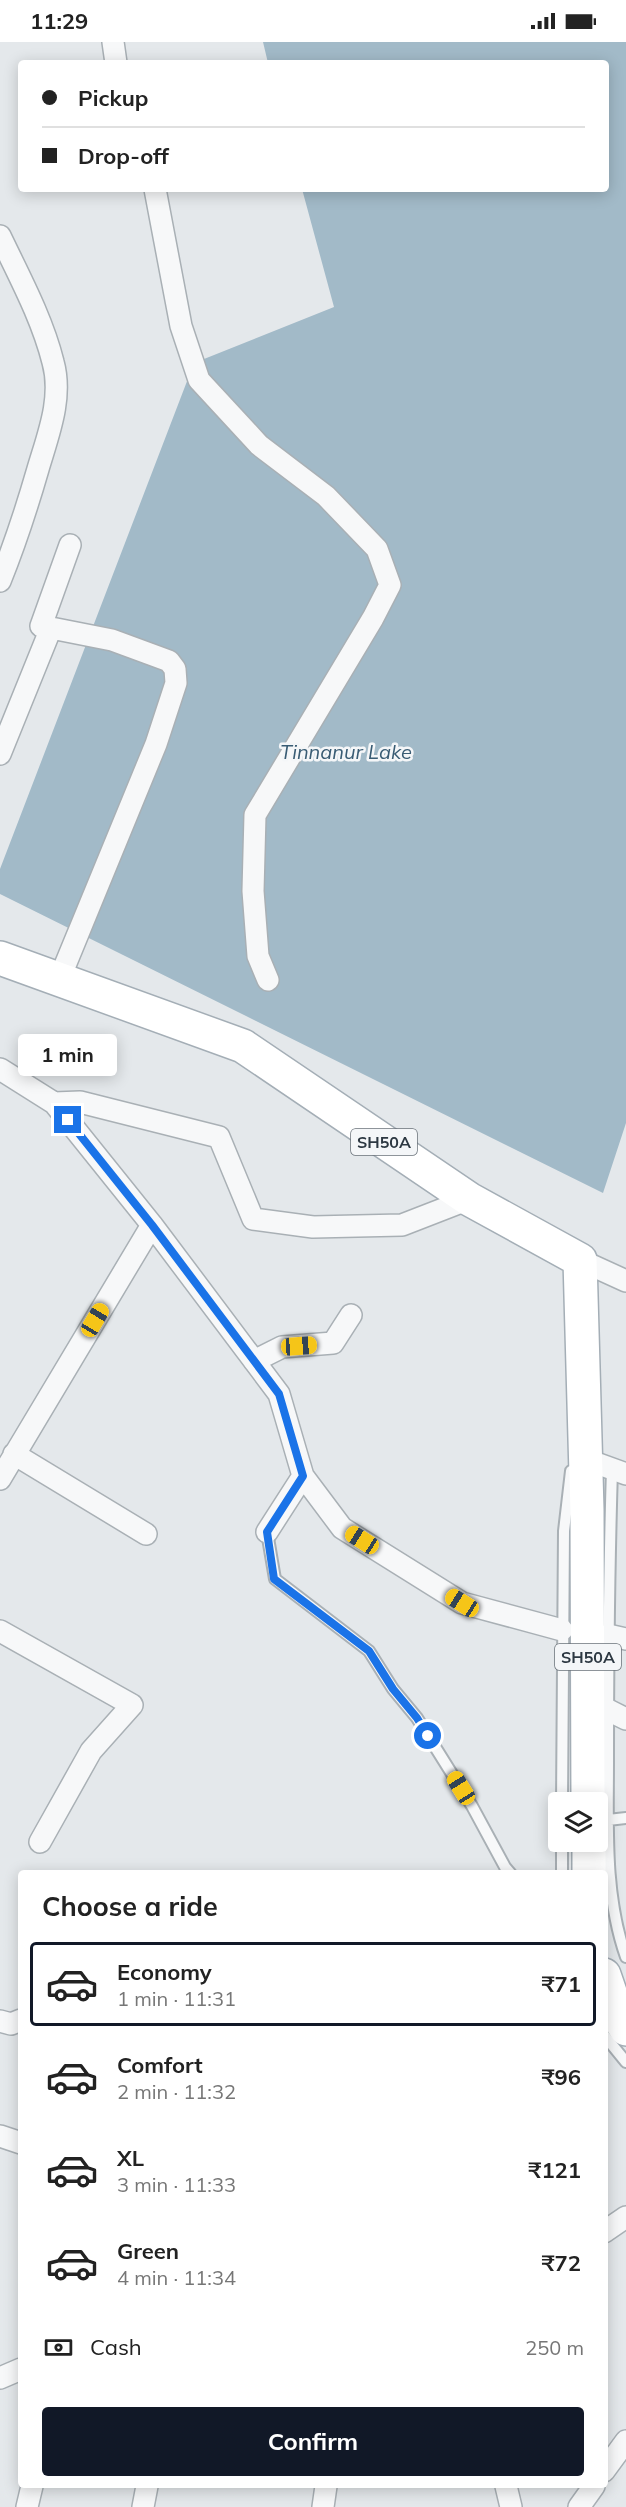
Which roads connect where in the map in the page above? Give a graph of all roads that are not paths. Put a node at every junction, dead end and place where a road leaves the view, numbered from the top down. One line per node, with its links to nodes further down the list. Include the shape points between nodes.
1 (113, 42): 2 (street)
2 (116, 60)
3 (156, 192): 11 (street, via 181,326 199,380 260,445 326,496 377,549 390,585 255,815 253,891 258,956)
4 (0, 236): 6 (street, via 32,305 53,362 57,388 19,535)
5 (70, 545): 7 (street, via 41,626)
6 (0, 581)
7 (51, 628): 8 (street); 10 (street, via 112,640 169,661 175,669 176,683 156,744)
8 (0, 754)
9 (0, 958): 10 (main road, SH50A)
10 (59, 980): 14 (main road, SH50A, via 243,1046)
11 (268, 980)
12 (0, 1068): 13 (street)
13 (54, 1103): 14 (street, via 80,1102 219,1137 253,1219 313,1227 402,1225); 15 (street)
14 (469, 1199): 16 (main road, SH50A)
15 (152, 1225): 19 (street); 20 (street)
16 (580, 1260): 17 (street); 21 (main road, SH50A)
17 (626, 1281)
18 (351, 1315): 19 (street, via 333,1343 282,1347)
19 (254, 1361): 22 (street, via 279,1394)
20 (14, 1454): 23 (street); 25 (street)
21 (607, 1467): 26 (lane, via 572,1469 564,1531); 28 (lane); 31 (main road, SH50A, via 587,1510)
22 (303, 1476): 24 (street); 26 (street, via 342,1528 462,1603)
23 (0, 1479)
24 (267, 1532): 39 (lane, via 274,1579 369,1651 417,1718)
25 (146, 1534)
26 (562, 1630): 30 (lane)
27 (1, 1634): 35 (street, via 132,1705 91,1751)
28 (617, 1637): 29 (lane)
29 (617, 1714): 32 (lane)
30 (562, 1792)
31 (594, 1792)
32 (601, 1792)
33 (626, 1818): 34 (lane)
34 (608, 1820)
35 (40, 1842)
36 (562, 1852): 40 (lane)
37 (592, 1852): 41 (main road, SH50A)
38 (608, 1852): 42 (lane, via 616,1930)
39 (508, 1870)
40 (562, 1870)
41 (589, 1870)
42 (626, 1957)
43 (608, 1986): 46 (main road)
44 (0, 2021): 45 (street)
45 (18, 2021)
46 (626, 2029)
47 (608, 2040): 48 (lane)
48 (626, 2062)
49 (0, 2136): 50 (street)
50 (18, 2142)
51 (626, 2217): 52 (street)
52 (608, 2229)
53 (18, 2370): 54 (street)
54 (0, 2378)
55 (626, 2440): 56 (street)
56 (608, 2465)
57 (32, 2488): 62 (street)
58 (147, 2488): 63 (street)
59 (326, 2488): 64 (street)
60 (506, 2488): 65 (street)
61 (593, 2488): 66 (street)
62 (27, 2507)
63 (143, 2507)
64 (323, 2507)
65 (511, 2507)
66 (579, 2507)

